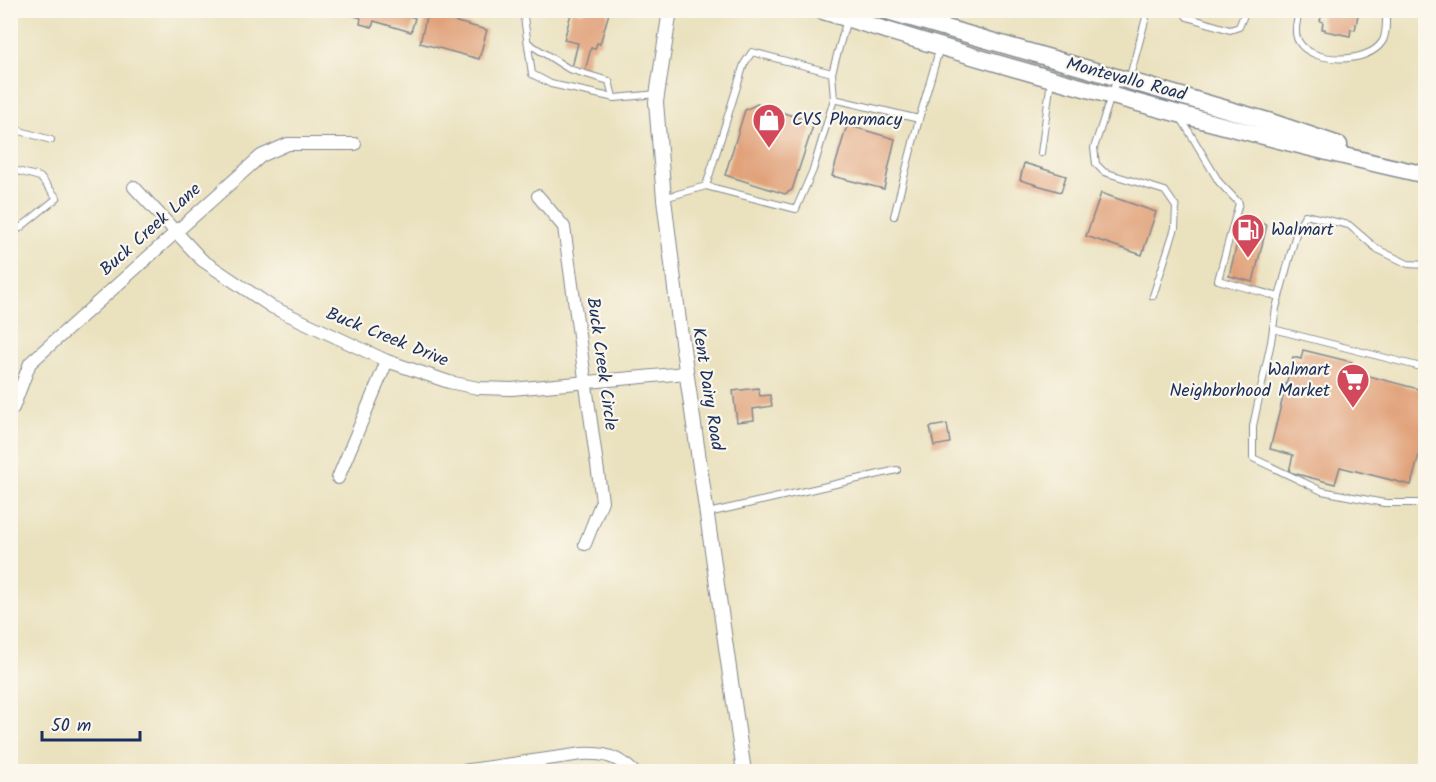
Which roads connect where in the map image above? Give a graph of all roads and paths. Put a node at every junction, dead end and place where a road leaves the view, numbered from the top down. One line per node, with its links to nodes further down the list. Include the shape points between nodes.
1 (524, 10): 12 (lane)
2 (670, 10): 17 (street, Kent Dairy Road)
3 (820, 10): 11 (main road, Montevallo Road)
4 (884, 10): 10 (main road, Montevallo Road)
5 (1148, 10): 16 (lane)
6 (1183, 10): 7 (lane, via 1187,17 1230,30 1239,27)
7 (1246, 10)
8 (1300, 10): 9 (lane, via 1295,32 1305,48 1320,55 1349,59 1376,50 1384,40)
9 (1386, 10)
10 (914, 15): 16 (main road, Montevallo Road)
11 (847, 19): 13 (main road, Montevallo Road); 14 (lane)
12 (528, 43): 19 (lane, via 570,69 609,81); 19 (lane, via 532,74 551,84)
13 (940, 47): 15 (main road, Montevallo Road); 22 (lane)
14 (832, 73): 20 (lane); 29 (lane, via 752,52 744,64)
15 (1052, 79): 18 (main road, Montevallo Road); 26 (lane)
16 (1123, 79): 18 (lane); 28 (main road, Montevallo Road, via 1272,122)
17 (657, 94): 19 (lane); 32 (street, Kent Dairy Road)
18 (1112, 96): 21 (main road, Montevallo Road); 37 (lane, via 1094,148 1096,164 1104,171 1165,191 1176,207 1175,228)
19 (613, 97)
20 (834, 99): 22 (lane); 29 (lane, via 813,170 796,209)
21 (1180, 114): 28 (main road, Montevallo Road); 38 (lane, via 1219,182 1239,203 1218,280)
22 (919, 119): 33 (lane)
23 (10, 128): 24 (lane)
24 (51, 140)
25 (355, 144): 34 (street, Buck Creek Lane, via 288,144 261,156)
26 (1041, 153)
27 (10, 168): 35 (lane, via 40,177 57,198)
28 (1425, 174)
29 (706, 186): 32 (lane)
30 (134, 187): 34 (street, Buck Creek Drive)
31 (538, 196): 44 (street, Buck Creek Circle, via 564,227)
32 (664, 199): 43 (street, Kent Dairy Road)
33 (894, 216)
34 (175, 232): 41 (street, Buck Creek Drive, via 202,260 272,307); 45 (street, Buck Creek Lane, via 30,363)
35 (10, 236)
36 (1425, 265): 38 (lane, via 1408,264 1377,249 1349,225 1305,214)
37 (1153, 296)
38 (1279, 297): 40 (lane)
39 (1425, 312): 42 (lane)
40 (1273, 329): 42 (lane); 48 (lane, via 1253,426 1253,458 1322,491 1384,503)
41 (387, 361): 44 (street, Buck Creek Drive, via 478,388 512,390); 47 (street)
42 (1425, 368)
43 (686, 373): 44 (street, Buck Creek Drive); 49 (street, Kent Dairy Road)
44 (585, 383): 50 (street, Buck Creek Circle, via 602,501)
45 (13, 408)
46 (897, 470): 49 (lane)
47 (338, 478)
48 (1425, 504)
49 (708, 513): 53 (street, Kent Dairy Road)
50 (585, 543)
51 (456, 771): 52 (street, via 601,753 616,757)
52 (633, 771)
53 (744, 771)

